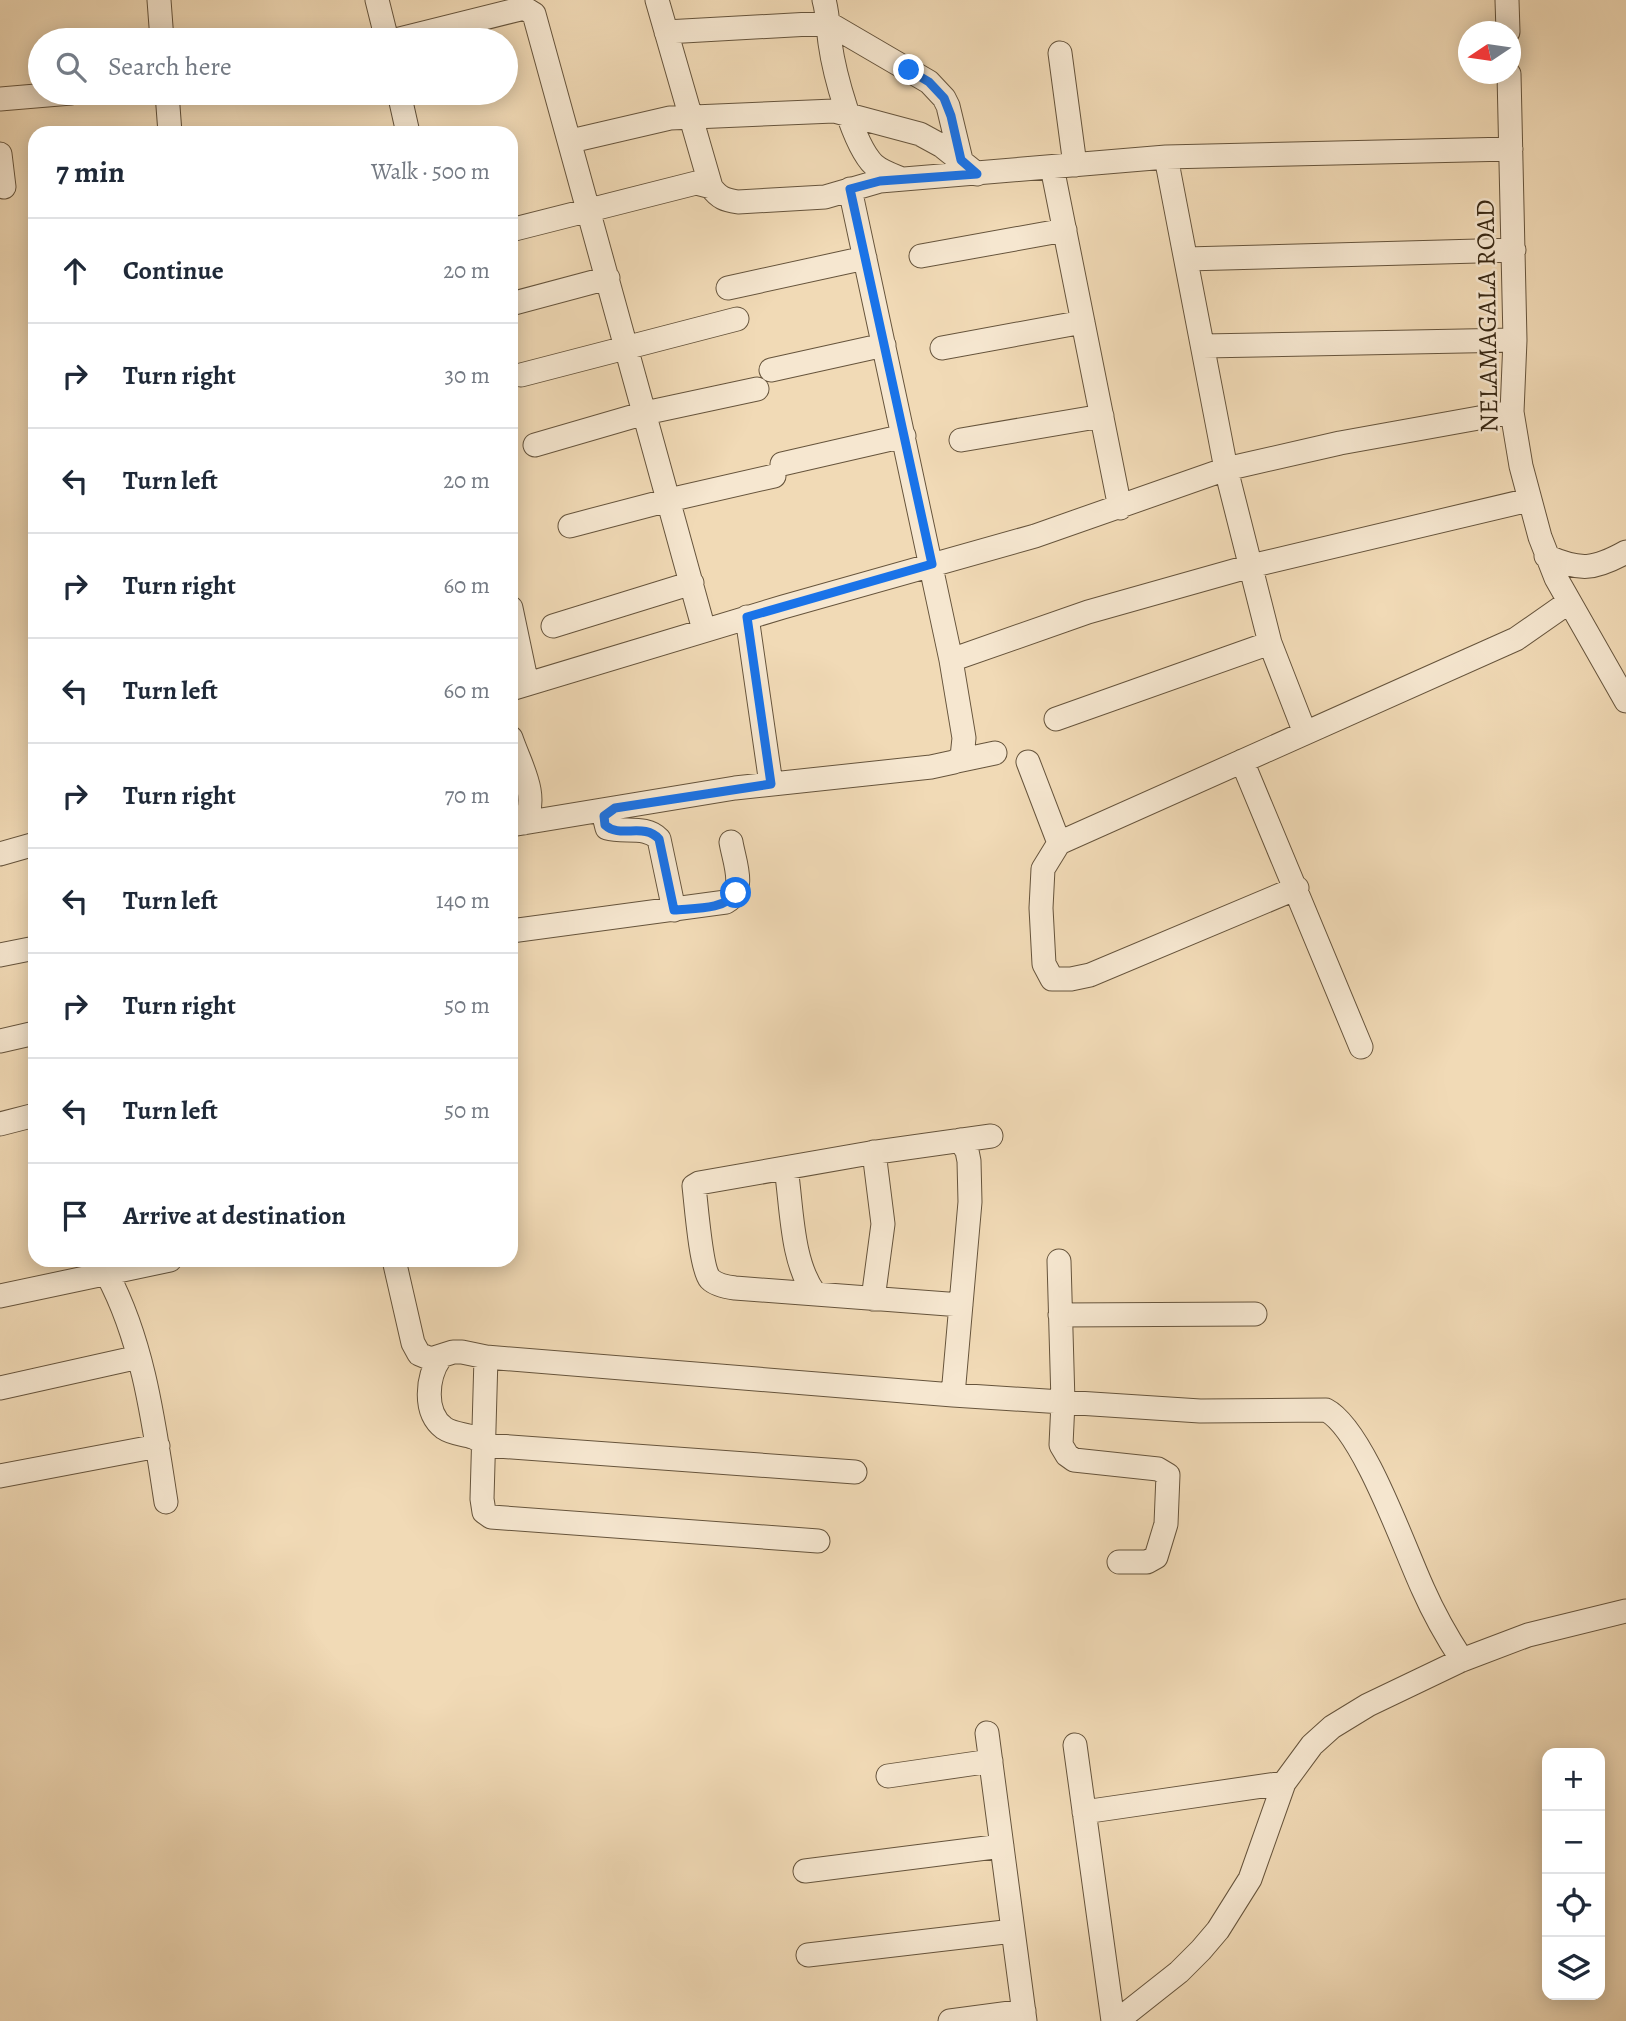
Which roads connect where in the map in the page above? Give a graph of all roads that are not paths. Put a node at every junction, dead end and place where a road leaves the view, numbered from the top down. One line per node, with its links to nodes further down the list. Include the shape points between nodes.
1 (159, 0): 8 (street)
2 (377, 0): 9 (street)
3 (656, 0): 11 (street)
4 (824, 0): 7 (street)
5 (1507, 0): 6 (street)
6 (1508, 21)
7 (828, 23): 11 (street); 18 (street); 27 (street, via 929,82 948,106)
8 (161, 28)
9 (384, 28)
10 (446, 28): 22 (street, via 528,8 541,32)
11 (666, 32): 19 (street)
12 (1060, 53): 26 (street)
13 (1509, 84): 23 (street, NELAMAGALA ROAD)
14 (28, 97): 15 (street)
15 (0, 99)
16 (168, 105): 20 (street)
17 (402, 105): 21 (street)
18 (848, 114): 19 (street, via 802,111); 27 (street, via 920,134); 28 (street, via 866,156 883,172)
19 (691, 118): 22 (street, via 636,124); 30 (street)
20 (169, 126)
21 (406, 126)
22 (571, 141): 32 (street)
23 (1511, 149): 25 (street); 35 (street, NELAMAGALA ROAD)
24 (0, 154): 29 (street)
25 (1166, 157): 26 (street); 38 (street)
26 (1063, 166): 27 (street); 34 (street)
27 (969, 167): 28 (street)
28 (902, 179): 31 (street)
29 (4, 187)
30 (711, 187): 31 (street, via 721,198 738,202 825,197); 32 (street, via 696,183)
31 (850, 189): 37 (street)
32 (590, 210): 33 (street); 39 (street)
33 (518, 228)
34 (1065, 230): 36 (street); 43 (street)
35 (1514, 250): 38 (street); 44 (street, NELAMAGALA ROAD)
36 (921, 256)
37 (865, 258): 40 (street); 45 (street)
38 (1186, 259): 47 (street)
39 (608, 278): 41 (street); 46 (street)
40 (728, 288)
41 (518, 302)
42 (737, 319): 46 (street)
43 (1083, 322): 48 (street); 54 (street)
44 (1515, 340): 47 (street); 52 (street, NELAMAGALA ROAD)
45 (884, 345): 49 (street); 55 (street)
46 (627, 346): 50 (street); 53 (street)
47 (1203, 346): 58 (street)
48 (942, 348)
49 (771, 370)
50 (522, 375)
51 (757, 389): 53 (street)
52 (1511, 412): 58 (street); 60 (street, NELAMAGALA ROAD)
53 (645, 413): 57 (street); 59 (street)
54 (1102, 416): 56 (street); 61 (street)
55 (904, 436): 59 (street); 65 (street)
56 (961, 440)
57 (535, 445)
58 (1226, 469): 61 (street); 66 (street)
59 (669, 500): 62 (street); 67 (street)
60 (1529, 500): 64 (street, NELAMAGALA ROAD); 66 (street)
61 (1120, 508): 65 (street)
62 (570, 526)
63 (1626, 552): 64 (street, via 1588,568)
64 (1546, 556): 68 (street, NELAMAGALA ROAD)
65 (932, 564): 69 (street); 73 (street)
66 (1251, 566): 72 (street); 73 (street, via 1088,612)
67 (692, 583): 70 (street); 71 (street)
68 (1569, 602): 75 (street, NELAMAGALA ROAD); 77 (street, via 1516,639)
69 (747, 617): 71 (street); 83 (street)
70 (553, 626)
71 (705, 630): 74 (street)
72 (1270, 643): 76 (street); 77 (street)
73 (951, 660): 80 (street, via 965,744)
74 (519, 686)
75 (1626, 701)
76 (1056, 719)
77 (1305, 733): 81 (street)
78 (995, 753): 80 (street)
79 (518, 758): 85 (street, via 531,808)
80 (957, 761): 83 (street, via 932,768)
81 (1242, 761): 88 (street); 91 (street)
82 (1028, 762): 88 (street)
83 (771, 784): 84 (street)
84 (615, 808): 86 (street); 92 (street, via 604,816 607,828 650,832 659,839)
85 (518, 823)
86 (518, 824)
87 (731, 842): 92 (street, via 738,885 734,897 722,904)
88 (1059, 843): 91 (street, via 1043,869 1042,882 1044,964 1052,979 1090,975)
89 (28, 846): 90 (street)
90 (0, 854)
91 (1297, 888): 98 (street)
92 (674, 910): 93 (street)
93 (518, 930)
94 (28, 949): 95 (street)
95 (0, 955)
96 (28, 1035): 97 (street)
97 (0, 1041)
98 (1361, 1046)
99 (28, 1117): 100 (street)
100 (0, 1124)
101 (991, 1136): 102 (street)
102 (960, 1140): 103 (street); 112 (street, via 967,1151 970,1175)
103 (874, 1152): 104 (street); 111 (street, via 883,1224)
104 (786, 1168): 109 (street, via 799,1259); 109 (street, via 695,1185 704,1261 711,1280 726,1287)
105 (1059, 1261): 114 (street)
106 (138, 1267): 108 (street)
107 (396, 1267): 117 (street, via 416,1350 426,1358)
108 (107, 1274): 110 (street); 115 (street, via 130,1323)
109 (815, 1294): 111 (street)
110 (0, 1296)
111 (873, 1299): 112 (street)
112 (961, 1305): 119 (street)
113 (1255, 1314): 114 (street)
114 (1060, 1315): 120 (street)
115 (139, 1357): 118 (street); 122 (street)
116 (486, 1357): 117 (street, via 462,1352); 119 (street); 121 (street)
117 (440, 1358): 121 (street, via 430,1377 434,1414 445,1428 477,1438)
118 (0, 1388)
119 (953, 1395): 120 (street)
120 (1063, 1402): 127 (street, via 1061,1445 1074,1460 1158,1469 1168,1475 1166,1524 1159,1552 1147,1562); 129 (street, via 1200,1410 1326,1410 1333,1414 1345,1426 1372,1474 1441,1628)
121 (484, 1445): 123 (street); 126 (street, via 482,1506 491,1517)
122 (158, 1446): 124 (street); 125 (street)
123 (855, 1472)
124 (0, 1476)
125 (166, 1502)
126 (818, 1541)
127 (1119, 1562)
128 (1626, 1611): 129 (street, via 1528,1634)
129 (1462, 1660): 134 (street, via 1368,1704 1332,1727)
130 (987, 1733): 132 (street)
131 (1075, 1745): 135 (street)
132 (991, 1761): 133 (street); 136 (street)
133 (888, 1776)
134 (1284, 1783): 135 (street); 142 (street, via 1250,1879 1218,1930 1179,1972)
135 (1084, 1812): 142 (street)
136 (1002, 1846): 137 (street); 138 (street)
137 (805, 1871)
138 (1013, 1931): 139 (street); 140 (street)
139 (808, 1955)
140 (1025, 2016): 141 (street)
141 (950, 2021)
142 (1115, 2021)

